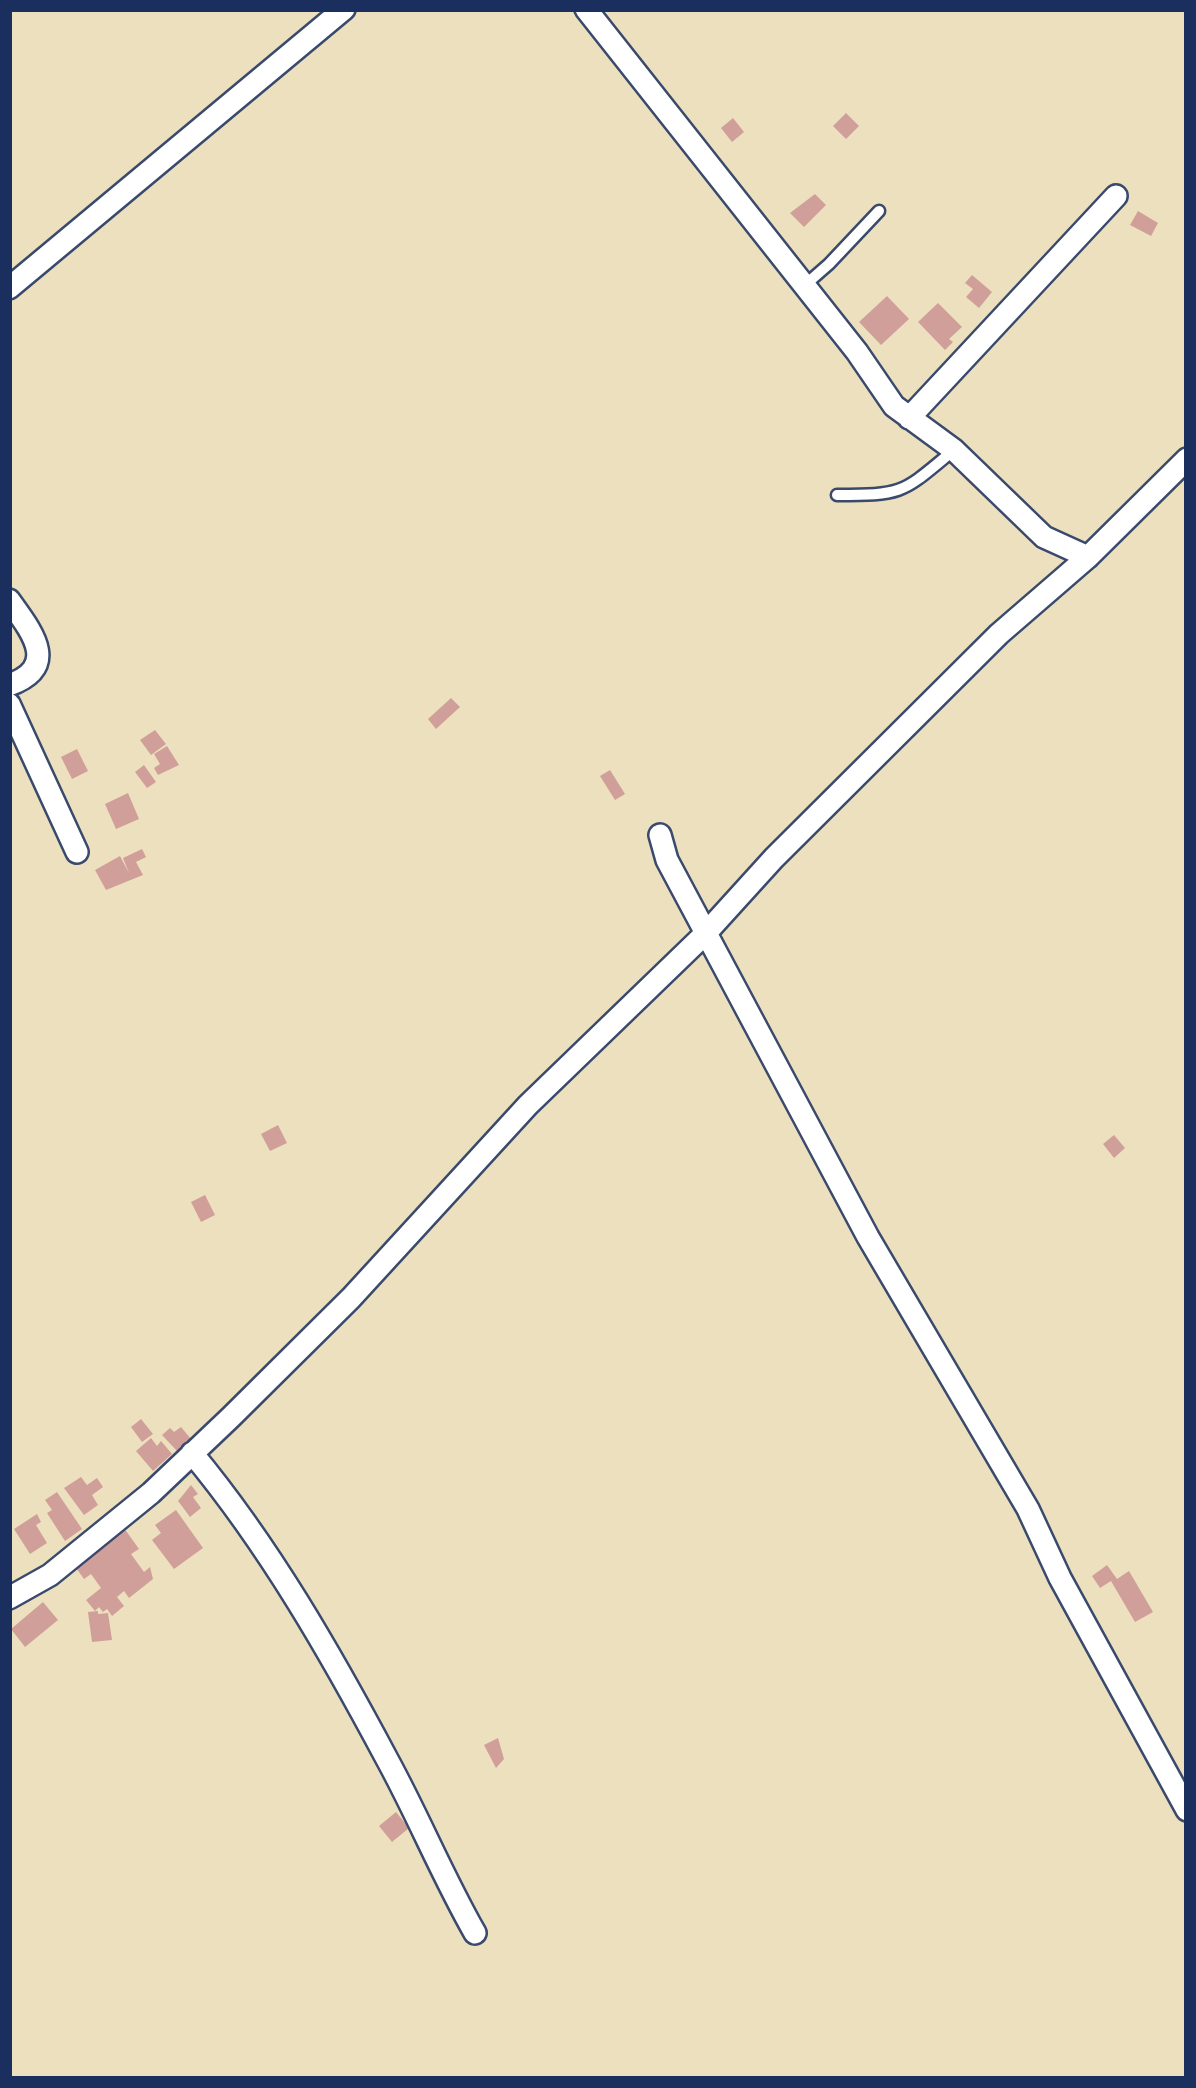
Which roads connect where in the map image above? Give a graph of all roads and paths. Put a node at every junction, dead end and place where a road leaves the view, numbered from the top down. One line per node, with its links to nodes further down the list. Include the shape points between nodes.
1 (344, 9): 6 (street)
2 (586, 9): 5 (street)
3 (1116, 196): 7 (street)
4 (879, 211): 5 (lane)
5 (802, 287): 7 (street)
6 (9, 288)
7 (909, 418): 8 (street)
8 (954, 450): 10 (lane, via 891,495); 11 (street, via 1044,537)
9 (1187, 459): 11 (street)
10 (837, 495)
11 (1088, 557): 17 (street, via 933,699)
12 (9, 600): 13 (street, via 39,655 32,674)
13 (9, 686)
14 (9, 704): 16 (street)
15 (660, 835): 17 (street)
16 (77, 852)
17 (705, 934): 18 (street); 20 (street)
18 (192, 1454): 19 (street, via 50,1575); 21 (street, via 253,1530 307,1619)
19 (9, 1598)
20 (1187, 1810)
21 (475, 1933)

